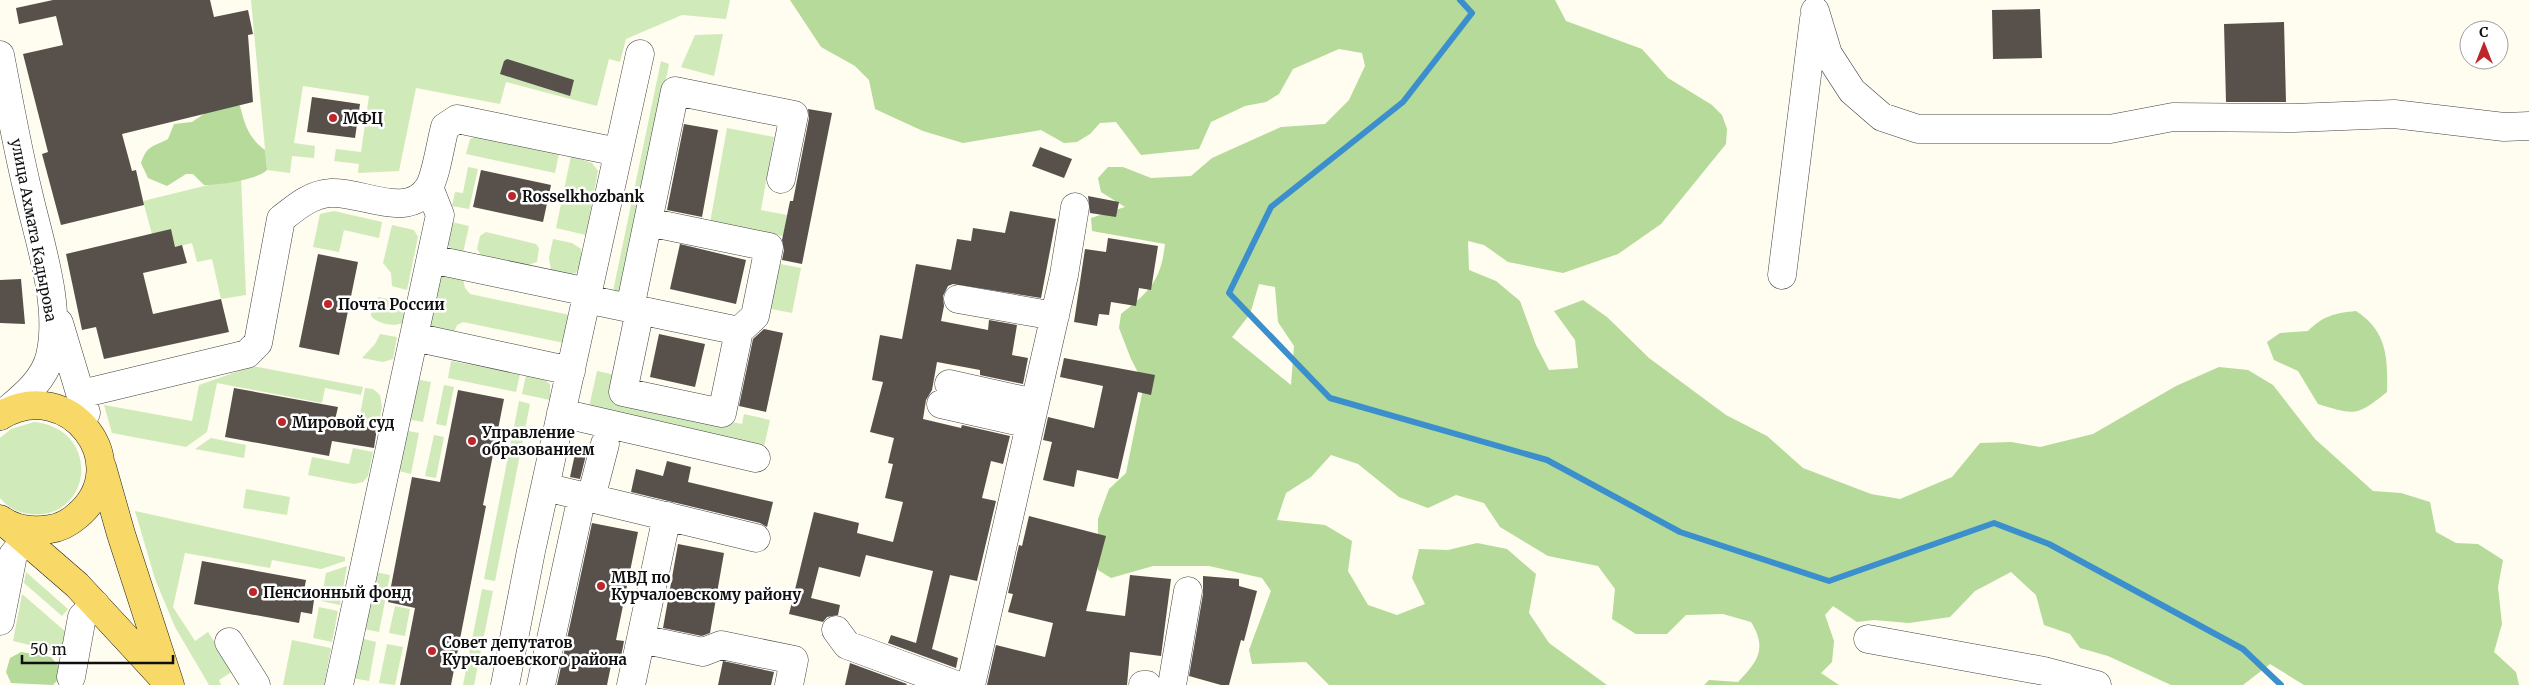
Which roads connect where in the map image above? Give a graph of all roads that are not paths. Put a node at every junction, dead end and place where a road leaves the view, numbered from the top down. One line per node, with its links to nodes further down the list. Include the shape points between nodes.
1 (1816, 5): 4 (street, via 1828,54 1852,91 1882,117 1918,128 2110,128 2173,118 2394,114 2504,127); 11 (street)
2 (640, 54): 5 (street)
3 (0, 55): 13 (street, улица Ахмата Кадырова)
4 (2529, 126)
5 (618, 152): 7 (street, via 457,120 445,127); 12 (street)
6 (780, 179): 9 (street, via 794,116 675,91)
7 (429, 187): 10 (street, via 440,215); 20 (street, via 414,201 397,204 331,193 304,200 281,219 258,343 247,354)
8 (1074, 207): 16 (street)
9 (648, 222): 15 (street); 17 (street, via 769,247 755,316)
10 (431, 259): 12 (street); 18 (street)
11 (1782, 275)
12 (587, 296): 15 (street); 19 (street)
13 (51, 299): 20 (street); 24 (street, улица Ахмата Кадырова, via 54,328 50,358 39,380)
14 (958, 299): 16 (street)
15 (635, 309): 17 (street); 17 (street, via 623,392 641,396 722,413)
16 (1055, 316): 23 (street)
17 (739, 331)
18 (414, 337): 19 (street); 44 (street)
19 (570, 371): 22 (street)
20 (81, 394): 26 (street)
21 (945, 394): 23 (street)
22 (562, 413): 27 (street); 28 (street)
23 (1033, 414): 50 (street)
24 (0, 416): 26 (main road, via 24,406 54,407 80,421)
25 (605, 444): 29 (street)
26 (97, 449): 31 (main road, via 99,480 94,496 71,521 38,531 21,529); 42 (main road)
27 (756, 458)
28 (545, 487): 29 (street); 45 (street)
29 (587, 497): 30 (street); 46 (street)
30 (667, 516): 32 (street); 38 (street)
31 (2, 521): 33 (main road)
32 (756, 538)
33 (25, 540): 35 (main road); 36 (street, via 13,555)
34 (1188, 591): 53 (street)
35 (95, 604): 41 (street, via 82,616); 42 (main road)
36 (0, 621)
37 (836, 630): 49 (street, via 847,645)
38 (641, 639): 47 (street); 48 (street, via 703,652 721,645 794,660)
39 (1868, 639): 54 (street)
40 (229, 642): 43 (street)
41 (71, 677)
42 (170, 685)
43 (256, 685)
44 (339, 685)
45 (505, 685)
46 (541, 685)
47 (631, 685)
48 (788, 685)
49 (956, 685)
50 (971, 685)
51 (1143, 685): 52 (street)
52 (1148, 685)
53 (1172, 685)
54 (2098, 685)

